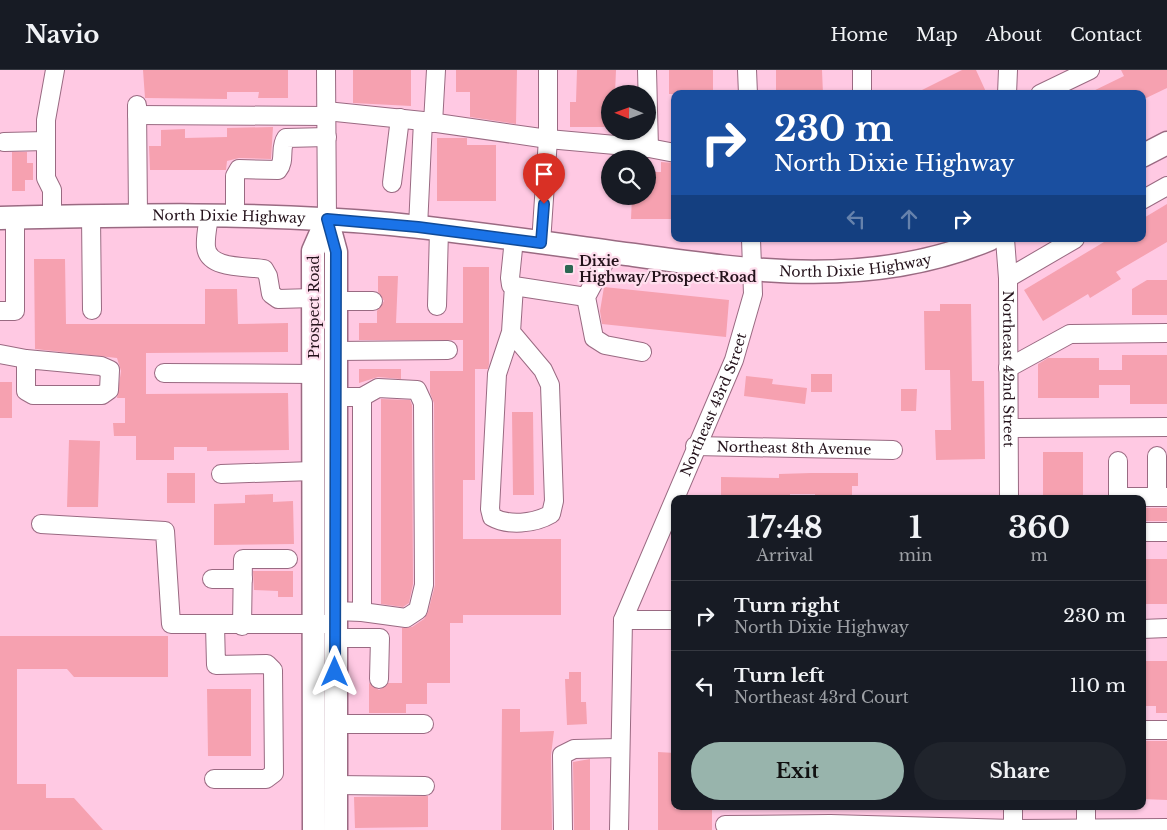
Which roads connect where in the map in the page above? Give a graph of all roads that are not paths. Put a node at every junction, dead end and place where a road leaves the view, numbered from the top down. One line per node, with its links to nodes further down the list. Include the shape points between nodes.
1 (55, 70): 20 (street, via 46,120)
2 (326, 70): 14 (street)
3 (436, 70): 16 (street)
4 (548, 70): 18 (street)
5 (647, 70): 22 (street)
6 (747, 70): 10 (street)
7 (862, 70): 11 (street)
8 (1008, 70): 12 (street)
9 (1090, 70): 13 (street)
10 (748, 90)
11 (862, 90)
12 (1007, 90)
13 (1048, 90)
14 (326, 113): 15 (street); 17 (street); 29 (street, via 137,110)
15 (400, 118): 16 (street); 25 (street)
16 (428, 122): 18 (street); 35 (street)
17 (327, 138): 31 (street, via 286,138 283,142 283,164 278,170 239,169 235,176); 34 (street)
18 (548, 139): 22 (street); 41 (street)
19 (4, 142): 20 (street)
20 (46, 142): 32 (street, via 46,178 52,190)
21 (1167, 143): 24 (main road)
22 (649, 148): 23 (street)
23 (671, 152)
24 (1146, 154)
25 (392, 183)
26 (1167, 186): 27 (street)
27 (1146, 198)
28 (91, 216): 29 (main road, North Dixie Highway); 32 (main road, North Dixie Highway); 51 (street)
29 (138, 216): 30 (main road, North Dixie Highway)
30 (209, 216): 31 (main road, North Dixie Highway); 47 (street, via 206,248 209,256 223,265 264,269 271,294 278,299)
31 (235, 216): 34 (main road, North Dixie Highway)
32 (52, 217): 33 (main road, North Dixie Highway)
33 (7, 218): 52 (street, via 15,311)
34 (327, 219): 35 (main road, North Dixie Highway); 47 (main road, Prospect Road, via 313,251); 48 (main road, Prospect Road, via 336,252)
35 (429, 228): 36 (main road, North Dixie Highway); 50 (street)
36 (514, 239): 41 (main road, North Dixie Highway); 45 (street, via 510,278)
37 (751, 242): 43 (street, Northeast 43rd Street)
38 (981, 242): 43 (main road, North Dixie Highway, via 924,260 863,271)
39 (1005, 242): 44 (street, Northeast 42nd Street)
40 (1070, 242): 44 (street)
41 (541, 243): 42 (main road, North Dixie Highway)
42 (610, 252): 43 (main road, North Dixie Highway); 46 (street)
43 (752, 271): 67 (street, Northeast 43rd Street, via 753,294 734,360)
44 (1008, 278): 60 (street, Northeast 42nd Street)
45 (514, 286): 46 (street); 53 (street)
46 (586, 297): 57 (street, via 594,338 605,345)
47 (313, 298): 62 (main road, Prospect Road)
48 (336, 301): 49 (street); 56 (main road, Prospect Road)
49 (373, 301)
50 (436, 306)
51 (92, 310)
52 (0, 311)
53 (512, 332): 53 (street, via 543,370 550,385 551,514 524,522 502,522 492,516 490,509 497,374)
54 (1167, 333): 60 (street, via 1070,334)
55 (448, 350): 56 (street)
56 (336, 352): 63 (main road, Prospect Road)
57 (642, 352)
58 (0, 354): 59 (street)
59 (26, 359): 59 (street, via 26,391 33,395 102,394 109,390 110,370 101,366)
60 (1008, 368): 66 (street, Northeast 42nd Street)
61 (164, 373): 62 (street)
62 (313, 374): 71 (main road, Prospect Road)
63 (336, 397): 64 (street); 79 (main road, Prospect Road)
64 (362, 397): 80 (street); 87 (street, via 378,388 409,388 421,394 424,575 421,604 412,616 398,618)
65 (1167, 427): 66 (street)
66 (1009, 428): 74 (street, Northeast 42nd Street)
67 (695, 446): 68 (street, Northeast 8th Avenue); 73 (street, Northeast 43rd Street)
68 (893, 450)
69 (1157, 456): 77 (street)
70 (1118, 461): 75 (street)
71 (313, 471): 72 (street); 90 (main road, Prospect Road)
72 (221, 474)
73 (675, 495)
74 (1009, 495)
75 (1118, 495)
76 (1146, 497): 77 (street)
77 (1162, 497)
78 (671, 504): 88 (street, Northeast 43rd Street)
79 (335, 507): 80 (street); 91 (main road, Prospect Road)
80 (362, 507): 87 (street)
81 (41, 524): 92 (street, via 164,531 171,624)
82 (1146, 532): 83 (street)
83 (1167, 532)
84 (288, 559): 86 (street, via 243,559)
85 (212, 579): 86 (street)
86 (243, 579): 93 (street)
87 (362, 612): 91 (street)
88 (623, 620): 89 (street); 101 (street, Northeast 43rd Street)
89 (671, 620)
90 (313, 624): 91 (street); 93 (street); 111 (main road, Prospect Road)
91 (335, 624): 96 (street, via 380,638); 97 (main road, Prospect Road)
92 (215, 625): 93 (street); 102 (street, via 216,665 266,664 273,670 274,773 266,780)
93 (242, 626)
94 (1146, 628): 95 (street)
95 (1167, 628)
96 (380, 679)
97 (335, 724): 98 (street); 103 (main road, Prospect Road)
98 (424, 724)
99 (1146, 730): 100 (street)
100 (1167, 730)
101 (619, 748): 113 (street, via 574,748 562,755); 114 (street, Northeast 43rd Street)
102 (214, 779)
103 (335, 785): 104 (street); 112 (main road, Prospect Road)
104 (425, 786)
105 (1013, 810): 115 (street)
106 (1086, 810): 109 (street)
107 (725, 825): 108 (street, via 830,824)
108 (922, 828): 115 (street)
109 (1086, 828): 110 (street); 115 (street)
110 (1167, 828)
111 (314, 830)
112 (336, 830)
113 (563, 830)
114 (619, 830)
115 (1013, 830)

